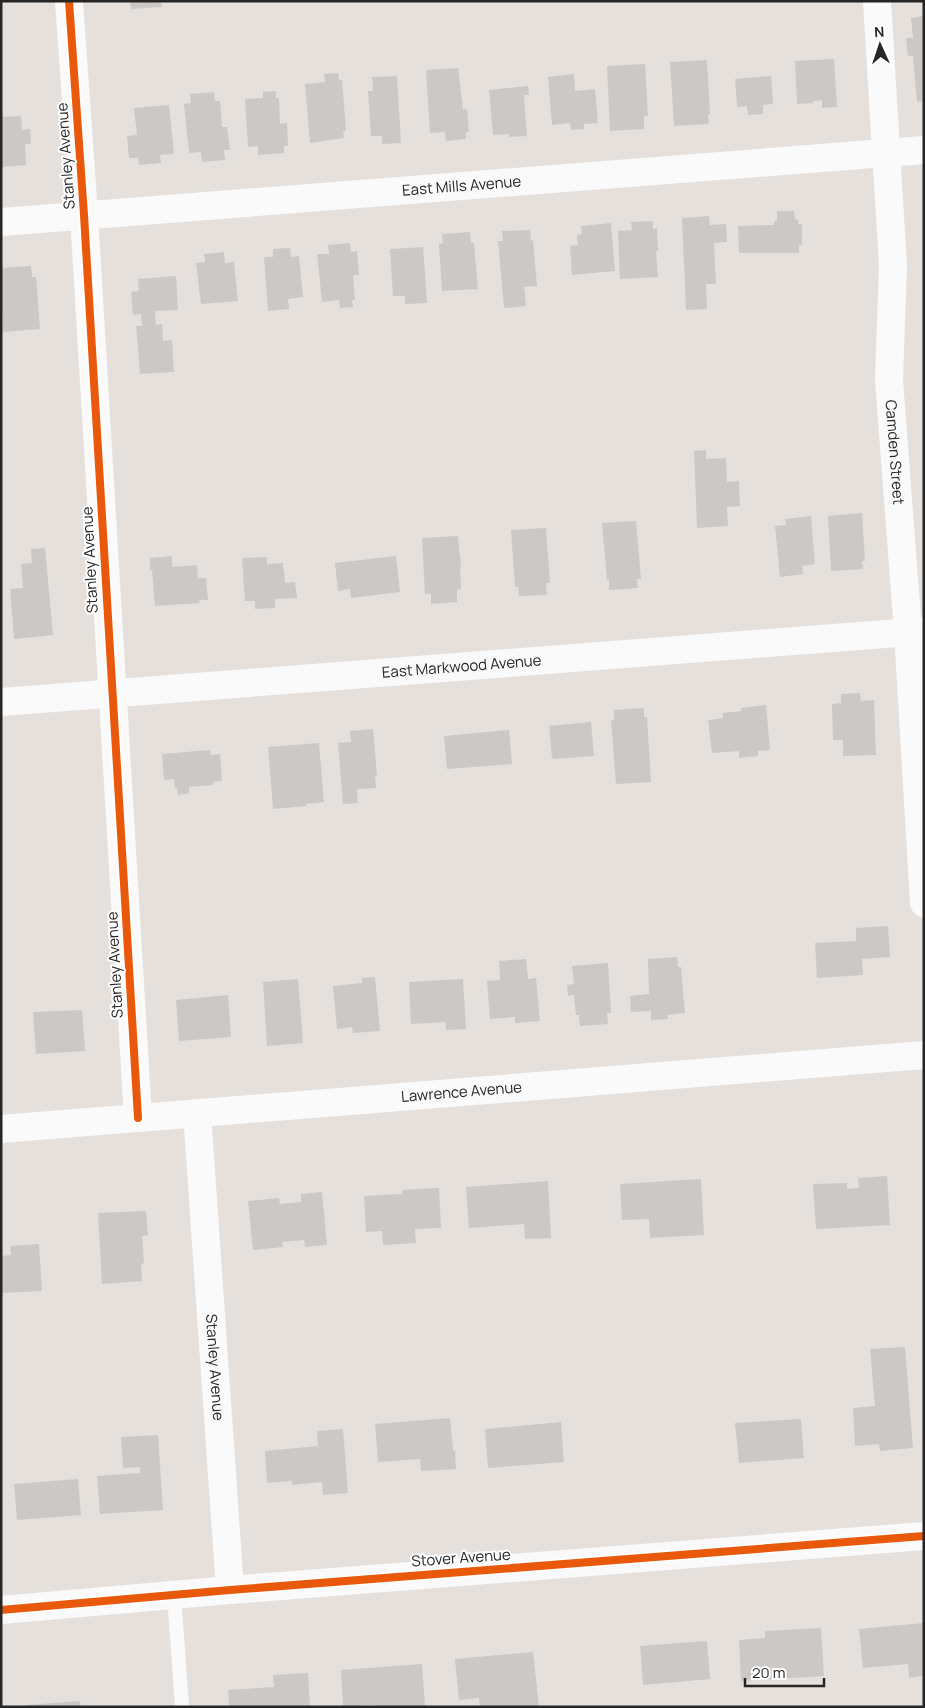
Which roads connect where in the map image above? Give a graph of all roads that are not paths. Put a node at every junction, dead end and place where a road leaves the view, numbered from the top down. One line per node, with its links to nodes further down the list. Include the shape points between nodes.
1 (69, 1): 5 (street, Stanley Avenue)
2 (877, 1): 4 (street, Camden Street)
3 (924, 150): 4 (street, East Mills Avenue)
4 (886, 153): 5 (street, East Mills Avenue); 7 (street, Camden Street, via 893,266 889,380)
5 (84, 216): 6 (street, East Mills Avenue); 8 (street, Stanley Avenue)
6 (1, 222)
7 (916, 632): 8 (street, East Markwood Avenue); 10 (street, Camden Street)
8 (112, 693): 9 (street, East Markwood Avenue); 13 (street, Stanley Avenue)
9 (1, 702)
10 (924, 903)
11 (924, 1055): 12 (street, Lawrence Avenue)
12 (197, 1114): 13 (street, Lawrence Avenue); 16 (street, Stanley Avenue)
13 (138, 1118): 14 (street, Lawrence Avenue)
14 (1, 1129)
15 (924, 1536): 16 (street, Stover Avenue)
16 (230, 1590): 17 (street, Stover Avenue)
17 (174, 1596): 18 (street, Stover Avenue); 19 (lane)
18 (1, 1610)
19 (182, 1707)

